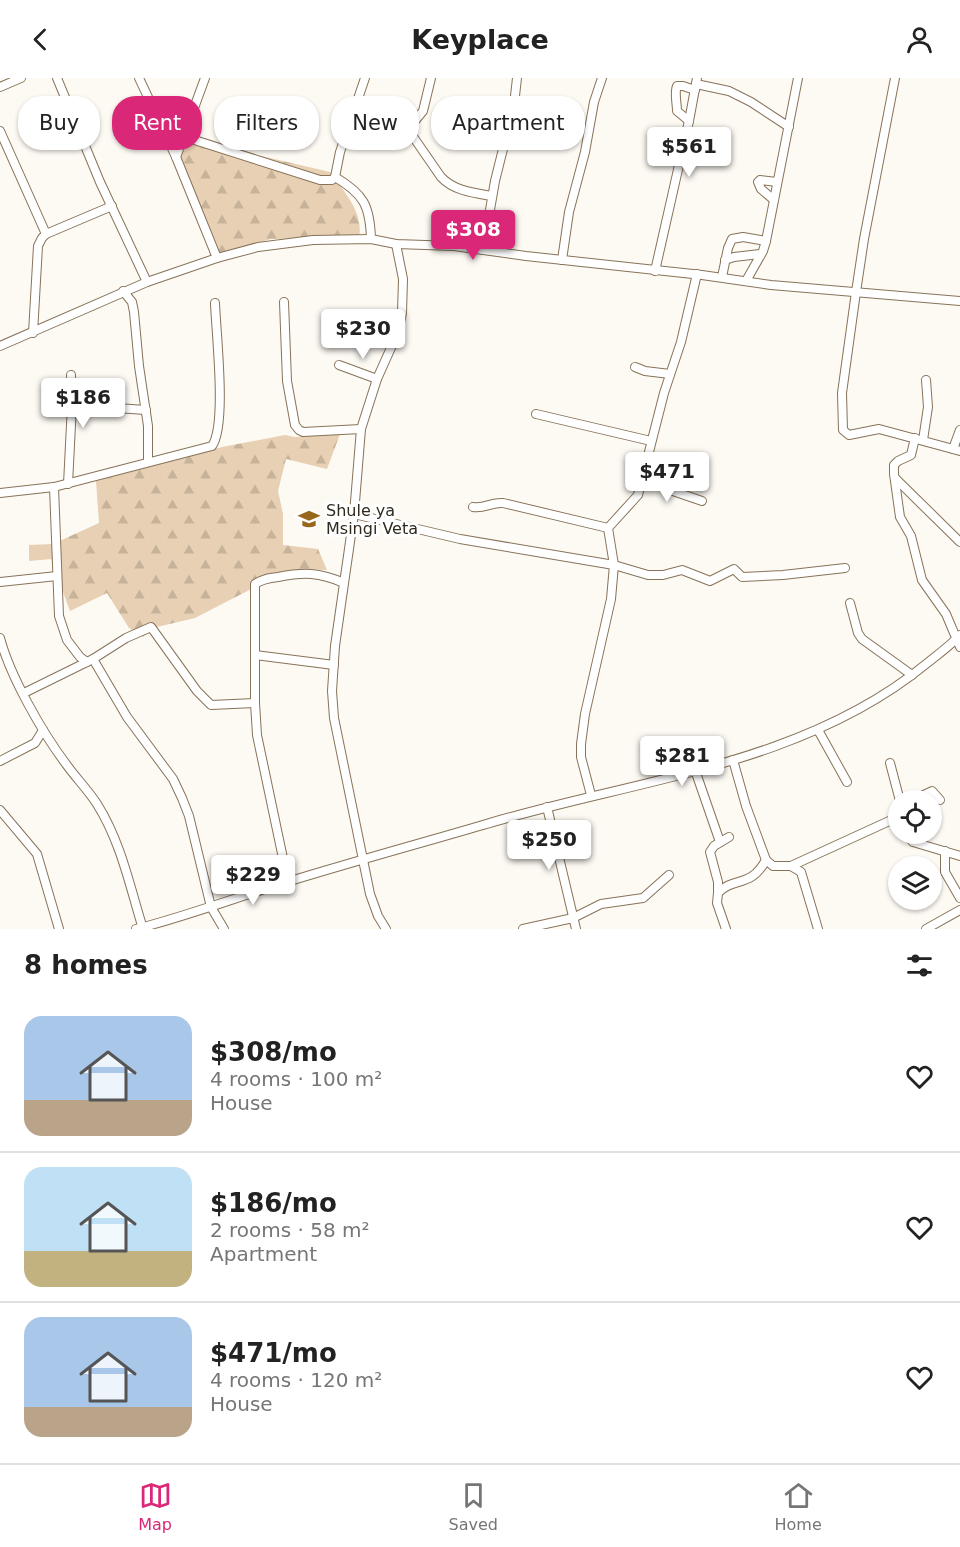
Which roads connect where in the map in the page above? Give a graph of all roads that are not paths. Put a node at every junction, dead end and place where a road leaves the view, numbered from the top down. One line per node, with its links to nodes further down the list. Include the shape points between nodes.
1 (21, 78): 12 (street)
2 (57, 78): 28 (street)
3 (139, 78): 23 (street)
4 (206, 78): 13 (street)
5 (366, 78): 24 (street)
6 (431, 78): 15 (street)
7 (517, 78): 14 (street)
8 (602, 78): 36 (street, via 569,212)
9 (798, 78): 17 (street)
10 (895, 78): 44 (street)
11 (696, 84): 16 (street); 16 (street, via 680,85 675,91 676,111); 17 (street, via 729,91)
12 (0, 87)
13 (200, 96)
14 (515, 96)
15 (419, 116)
16 (689, 122): 38 (street)
17 (789, 127): 25 (street)
18 (0, 131): 29 (street)
19 (202, 142): 24 (street, via 320,180)
20 (419, 143): 26 (street, via 447,184)
21 (179, 150): 23 (street)
22 (502, 150): 26 (street)
23 (176, 157): 35 (street)
24 (335, 177): 30 (street, via 353,189 365,204)
25 (777, 182): 27 (street); 27 (street, via 758,182)
26 (492, 196): 33 (street)
27 (774, 200): 31 (street)
28 (112, 206): 29 (street); 42 (street)
29 (46, 234): 48 (street, via 38,246)
30 (371, 239): 32 (street); 35 (street, via 291,241)
31 (766, 241): 34 (street); 37 (street, via 734,238)
32 (396, 244): 33 (street); 54 (street, via 403,279 402,313 396,338)
33 (483, 250): 36 (street)
34 (760, 254): 37 (street); 41 (street)
35 (217, 258): 42 (street)
36 (562, 260): 38 (street)
37 (726, 260): 40 (street)
38 (655, 271): 39 (street)
39 (697, 274): 40 (street); 52 (street)
40 (722, 277): 41 (street)
41 (746, 281): 44 (street)
42 (147, 282): 43 (street)
43 (123, 291): 48 (street); 57 (street, via 133,307)
44 (856, 292): 45 (street); 61 (street, via 842,393 843,430 849,435 879,429)
45 (960, 301)
46 (284, 302): 59 (street, via 287,381 295,425 303,432)
47 (215, 303): 64 (street, via 220,397 214,443)
48 (33, 333): 49 (street)
49 (0, 346)
50 (339, 365): 54 (street)
51 (635, 367): 52 (street)
52 (670, 374): 62 (street)
53 (71, 375): 67 (street)
54 (377, 379): 59 (street)
55 (926, 380): 61 (street, via 928,407)
56 (116, 408): 57 (street)
57 (146, 410): 64 (street)
58 (536, 414): 62 (street)
59 (361, 429): 72 (street)
60 (960, 430): 63 (street)
61 (919, 439): 63 (street); 66 (street, via 911,455 896,462)
62 (651, 441): 65 (street)
63 (956, 450)
64 (148, 462): 67 (street)
65 (644, 477): 70 (street); 73 (street, via 638,495)
66 (895, 478): 74 (street); 82 (street, via 900,518 911,536 922,580 946,614)
67 (68, 484): 68 (street)
68 (54, 487): 69 (street); 77 (street)
69 (0, 493)
70 (702, 501)
71 (473, 507): 73 (street, via 503,503)
72 (354, 514): 75 (street, via 460,539); 79 (street)
73 (608, 528): 75 (street)
74 (960, 542)
75 (614, 565): 76 (street, via 658,576 682,570 710,581 734,569 742,578); 99 (street, via 611,599 581,744)
76 (845, 568)
77 (57, 576): 78 (street); 84 (street, via 62,628 73,649)
78 (0, 582)
79 (344, 583): 83 (street, via 300,573 255,584); 85 (street)
80 (850, 603): 86 (street, via 862,639)
81 (0, 638): 87 (street)
82 (958, 640): 86 (street)
83 (255, 655): 85 (street); 88 (street)
84 (90, 661): 87 (street); 88 (street, via 151,627 211,705); 115 (street, via 173,779 189,816)
85 (334, 665): 108 (street, via 334,718)
86 (912, 675): 90 (street, via 878,699)
87 (24, 693): 89 (street)
88 (255, 703): 112 (street, via 261,753)
89 (43, 730): 91 (street); 92 (street)
90 (818, 730): 93 (street); 97 (street)
91 (35, 743): 92 (street); 94 (street)
92 (54, 747): 118 (street, via 108,825 120,852)
93 (733, 760): 96 (street); 109 (street)
94 (0, 761)
95 (891, 763): 98 (street)
96 (695, 770): 99 (street); 104 (street)
97 (848, 782)
98 (897, 790)
99 (591, 795): 100 (street)
100 (547, 807): 108 (street); 117 (street)
101 (0, 810): 119 (street, via 37,854)
102 (888, 823): 110 (street)
103 (729, 837): 104 (street)
104 (720, 842): 113 (street, via 710,852)
105 (919, 844): 106 (street)
106 (945, 852): 107 (street); 114 (street, via 945,872)
107 (960, 856)
108 (364, 860): 112 (street); 121 (street, via 370,894)
109 (766, 860): 110 (street, via 773,866); 113 (street, via 750,879)
110 (791, 867): 125 (street, via 804,876)
111 (669, 875): 117 (street, via 643,898 601,904)
112 (288, 882): 115 (street)
113 (718, 893): 124 (street, via 717,903)
114 (960, 898)
115 (210, 907): 118 (street); 120 (street)
116 (960, 910): 126 (street)
117 (573, 918): 122 (street); 123 (street)
118 (141, 928)
119 (59, 929)
120 (224, 929)
121 (386, 929)
122 (523, 929)
123 (576, 929)
124 (726, 929)
125 (818, 929)
126 (926, 929)

